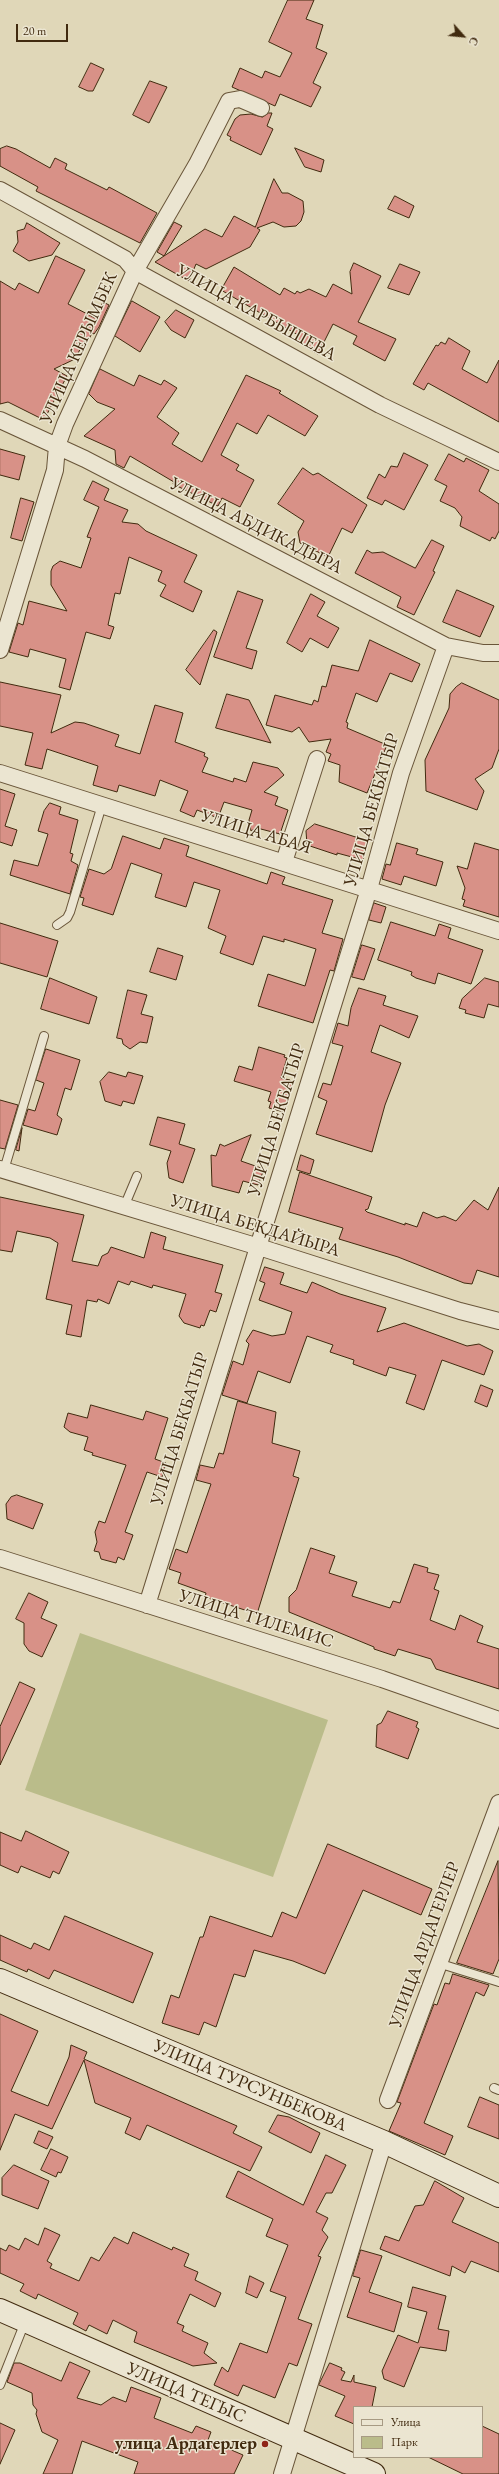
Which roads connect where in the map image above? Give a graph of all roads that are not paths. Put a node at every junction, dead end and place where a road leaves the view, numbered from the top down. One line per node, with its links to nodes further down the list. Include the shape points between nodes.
1 (261, 108): 3 (street, УЛИЦА КЕРЫМБЕК, via 240,99 229,101 197,164)
2 (0, 190): 3 (street, УЛИЦА КАРБЫШЕВА, via 125,259)
3 (135, 271): 5 (street, УЛИЦА КЕРЫМБЕК, via 74,402); 6 (street, УЛИЦА КАРБЫШЕВА, via 380,405)
4 (0, 420): 5 (street, УЛИЦА АБДИКАДЫРА)
5 (57, 446): 7 (street, УЛИЦА АБДИКАДЫРА); 8 (street, УЛИЦА КЕРЫМБЕК, via 55,470)
6 (499, 462)
7 (446, 646): 9 (street, УЛИЦА АБДИКАДЫРА, via 483,653); 14 (street, УЛИЦА БЕКБАТЫР, via 401,773)
8 (0, 650)
9 (499, 653)
10 (317, 759): 13 (street)
11 (0, 773): 12 (street, УЛИЦА АБАЯ)
12 (102, 805): 13 (street, УЛИЦА АБАЯ); 15 (lane, via 70,912 67,918)
13 (284, 862): 14 (street, УЛИЦА АБАЯ)
14 (369, 889): 16 (street, УЛИЦА АБАЯ); 21 (street, УЛИЦА БЕКБАТЫР)
15 (57, 925)
16 (499, 931)
17 (44, 1036): 18 (lane)
18 (2, 1169): 20 (street, УЛИЦА БЕКДАЙЫРА)
19 (137, 1176): 20 (lane)
20 (124, 1207): 21 (street, УЛИЦА БЕКДАЙЫРА)
21 (259, 1247): 22 (street, УЛИЦА БЕКДАЙЫРА); 24 (street, УЛИЦА БЕКБАТЫР)
22 (499, 1321)
23 (0, 1558): 24 (street, УЛИЦА ТИЛЕМИС)
24 (147, 1605): 25 (street, УЛИЦА ТИЛЕМИС, via 382,1679)
25 (499, 1720)
26 (497, 1813): 27 (street, УЛИЦА АРДАГЕРЛЕР)
27 (441, 1964): 29 (lane); 30 (street, УЛИЦА АРДАГЕРЛЕР)
28 (0, 1980): 31 (street, УЛИЦА ТУРСУНБЕКОВА)
29 (499, 1982)
30 (388, 2100)
31 (384, 2142): 32 (street, УЛИЦА ТУРСУНБЕКОВА); 36 (street)
32 (499, 2196)
33 (0, 2310): 34 (street, УЛИЦА ТЕГЫС)
34 (25, 2321): 35 (lane); 36 (street, УЛИЦА ТЕГЫС)
35 (0, 2386)
36 (293, 2439): 37 (street); 38 (street, УЛИЦА ТЕГЫС)
37 (282, 2474)
38 (374, 2474)

